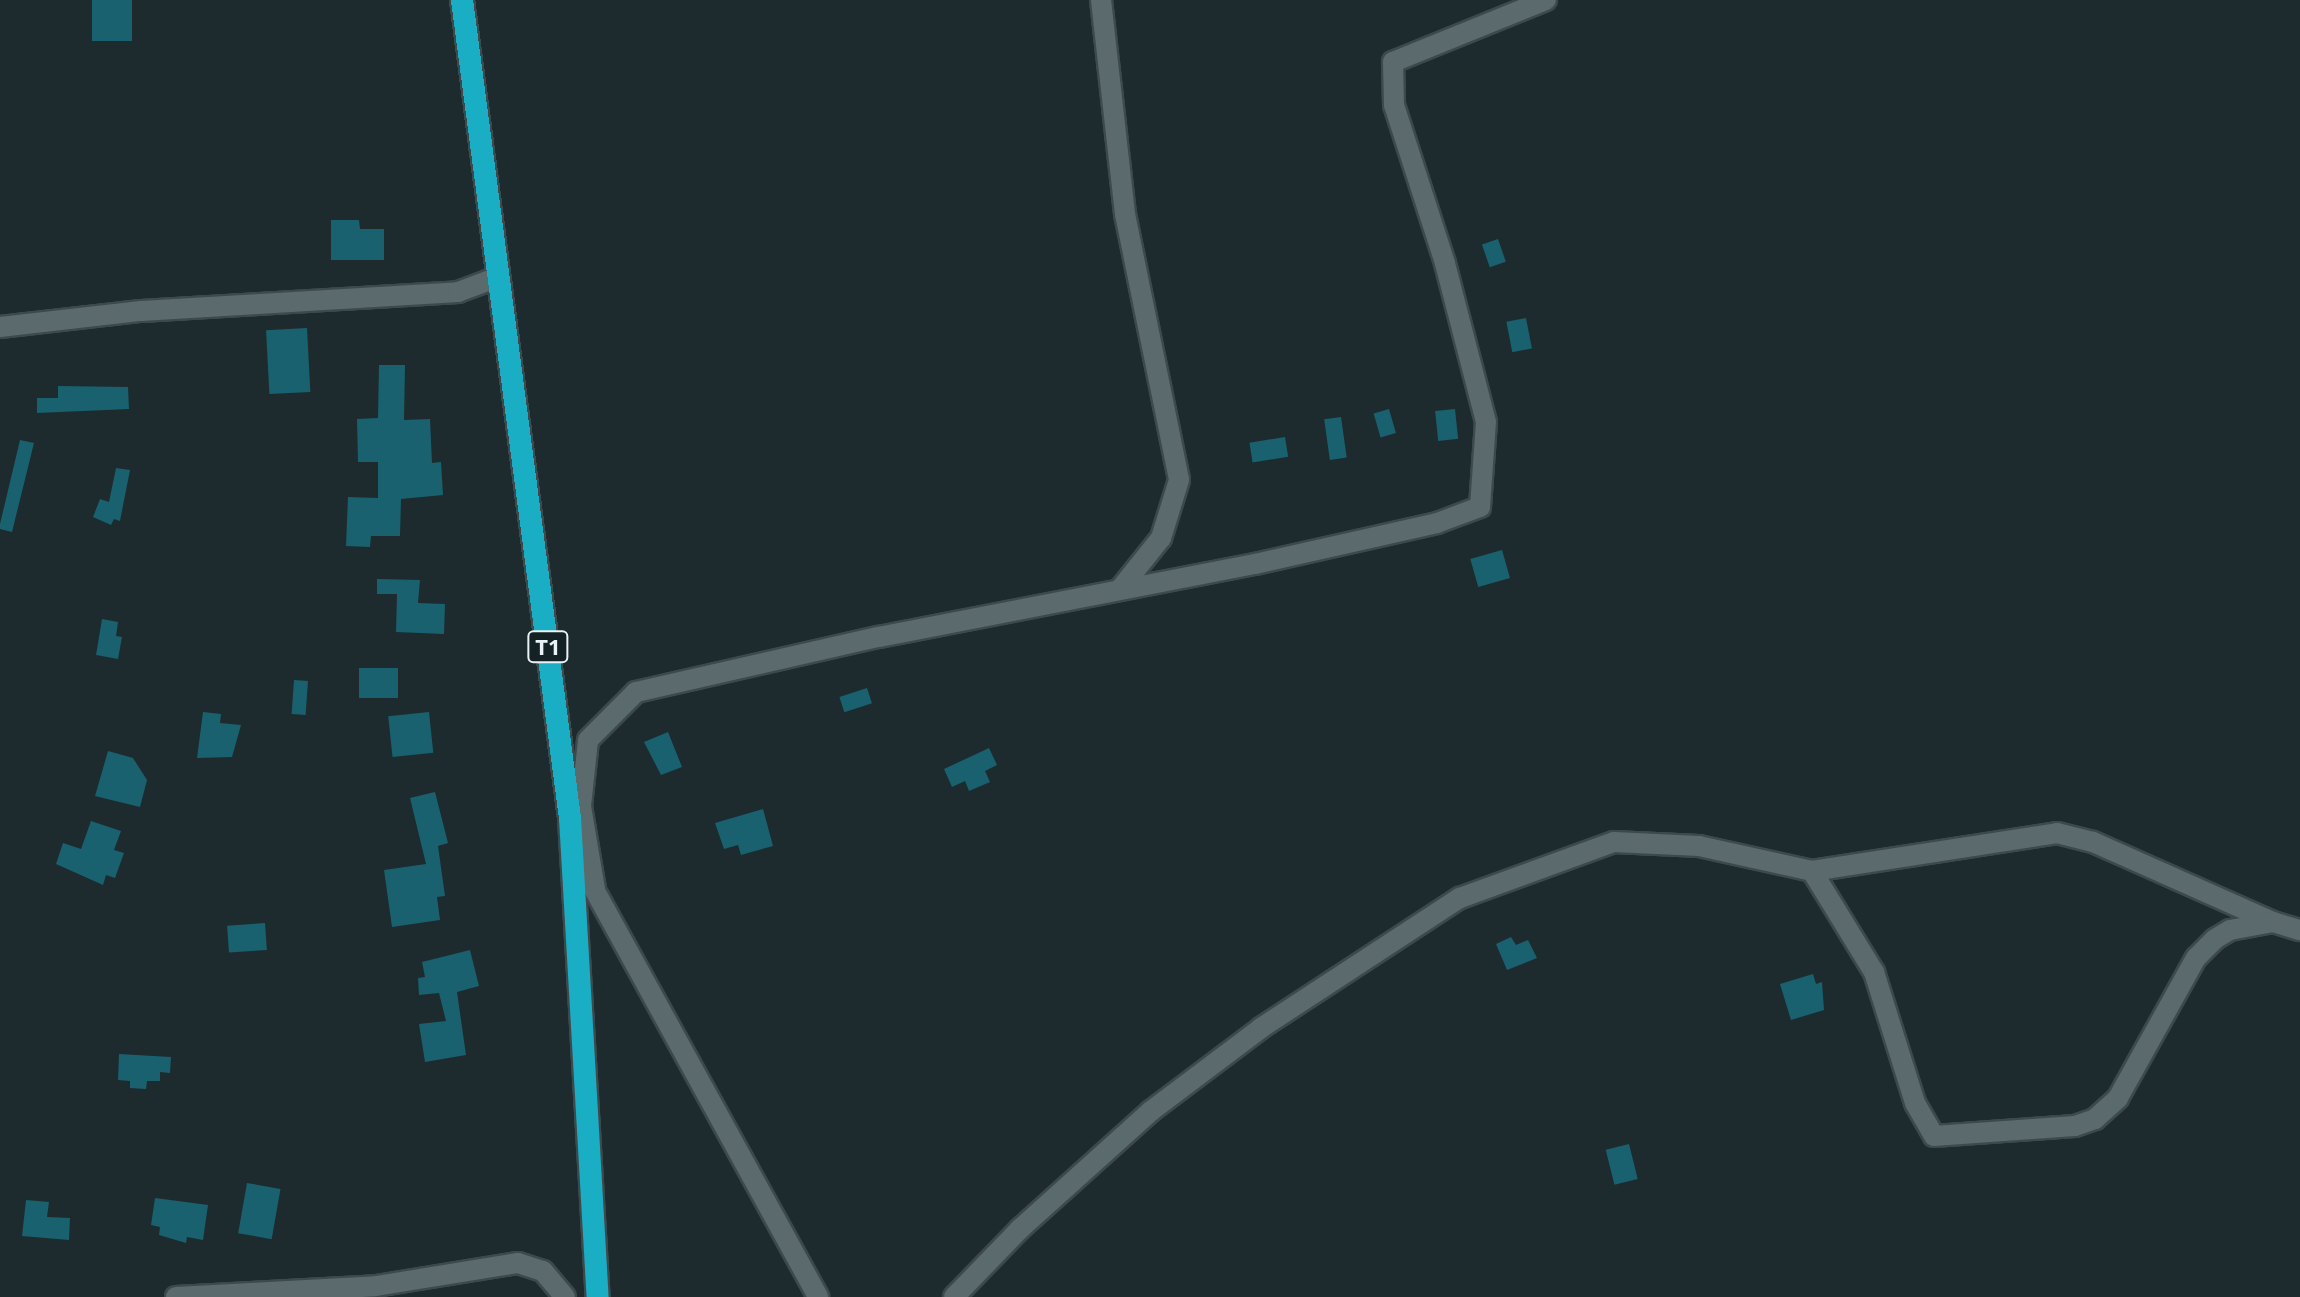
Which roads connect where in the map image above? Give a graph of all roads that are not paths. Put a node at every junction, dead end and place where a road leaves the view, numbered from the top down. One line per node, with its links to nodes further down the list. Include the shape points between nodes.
1 (462, 0): 4 (highway, T1)
2 (1101, 0): 6 (street, via 1125,214 1179,480 1161,538)
3 (1546, 0): 6 (street, via 1393,62 1394,105 1445,263 1486,422 1480,507 1381,536)
4 (498, 277): 5 (street, via 458,292 141,311); 7 (highway, T1)
5 (0, 327)
6 (1121, 588): 9 (street, via 636,692 588,740 581,806)
7 (572, 849): 9 (street); 14 (highway, T1)
8 (1812, 871): 10 (street, via 2057,833 2093,842); 10 (street, via 1874,972 1915,1103 1934,1136 2075,1126 2095,1119 2118,1098 2196,958 2230,930); 16 (street, via 1699,846 1614,842 1460,898 1186,1081 1020,1229)
9 (595, 889): 15 (street)
10 (2273, 922): 11 (street)
11 (2300, 930)
12 (176, 1297): 13 (street, via 376,1286 518,1263 543,1271)
13 (565, 1297)
14 (598, 1297)
15 (818, 1297)
16 (954, 1297)

